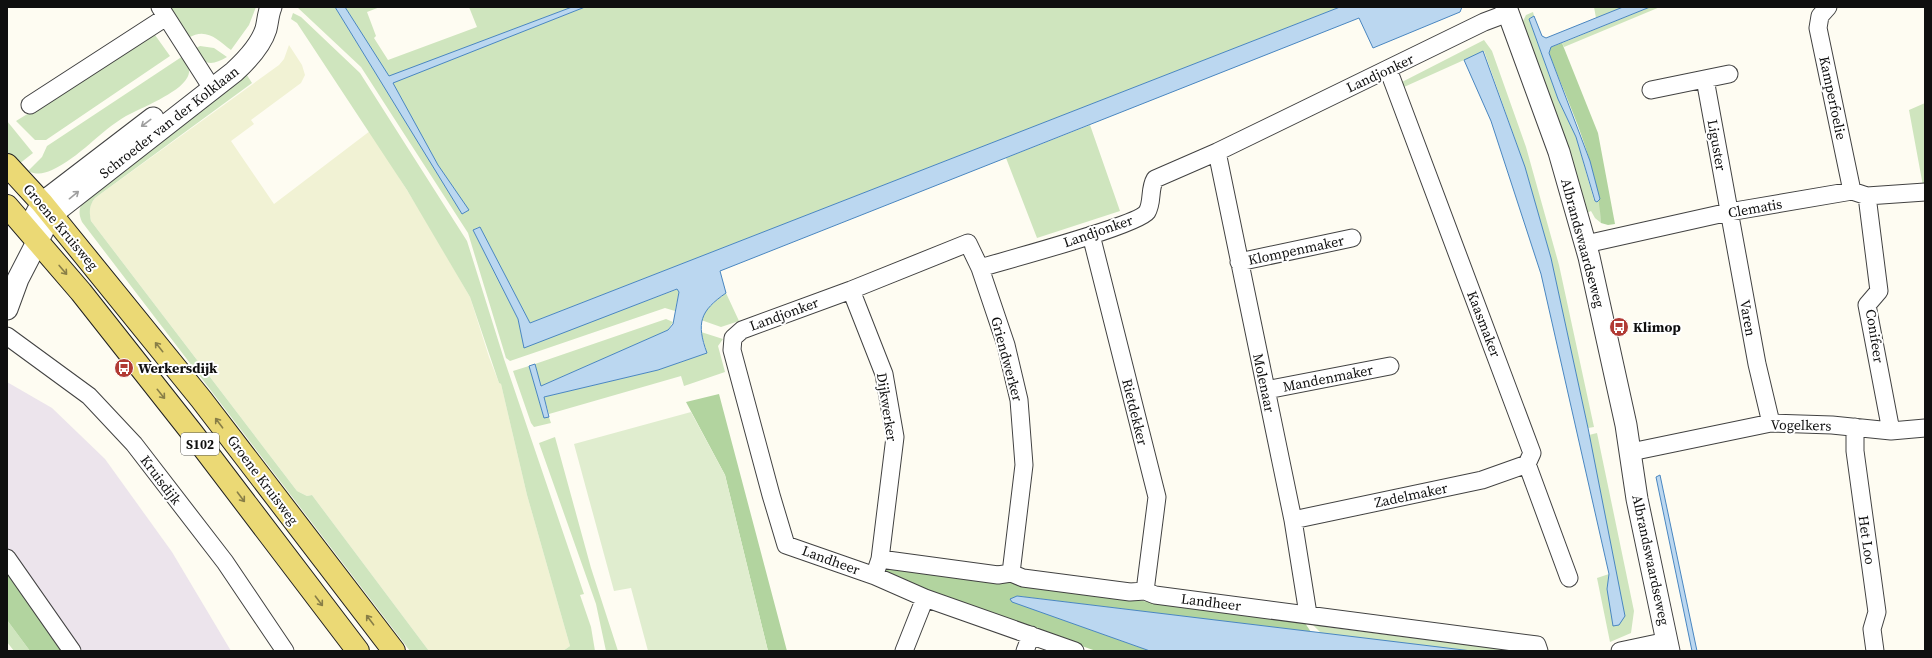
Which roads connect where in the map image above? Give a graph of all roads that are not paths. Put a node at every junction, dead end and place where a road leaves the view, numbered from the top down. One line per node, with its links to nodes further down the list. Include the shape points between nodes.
1 (1828, 7): 14 (street, Kamperfoelie, via 1820,16 1818,28)
2 (1507, 10): 5 (street, Landjonker); 21 (street, Albrandswaardseweg, via 1559,152)
3 (270, 11): 8 (street, Schroeder van der Kolklaan, via 266,30 253,51 234,72)
4 (163, 12): 8 (street); 10 (street)
5 (1388, 69): 11 (street, Landjonker); 36 (street, Kaasmaker, via 1532,453)
6 (1729, 74): 7 (street)
7 (1705, 79): 9 (street); 17 (street, Liguster)
8 (209, 85): 16 (street, Schroeder van der Kolklaan)
9 (1651, 90)
10 (30, 105)
11 (1217, 152): 19 (street, Landjonker, via 1154,179 1146,212 1137,219); 22 (street, Molenaar)
12 (7, 165): 16 (main road, Groene Kruisweg / S102)
13 (1925, 192): 14 (street, Clematis)
14 (1859, 194): 17 (street, Clematis); 34 (street, Conifeer, via 1879,291 1867,305)
15 (7, 206): 18 (main road, Groene Kruisweg / S102)
16 (46, 209): 18 (street); 51 (main road, Groene Kruisweg / S102, one-way to 16, via 201,399)
17 (1729, 212): 21 (street, Clematis); 31 (street, Varen, via 1757,364)
18 (33, 235): 24 (street); 26 (street); 50 (main road, Groene Kruisweg / S102, one-way to 50, via 193,434)
19 (1091, 236): 23 (street, Landjonker); 43 (street, Rietdekker, via 1156,497)
20 (1352, 238): 22 (street, Klompenmaker)
21 (1586, 244): 35 (street, Albrandswaardseweg)
22 (1239, 262): 30 (street, Molenaar)
23 (980, 268): 25 (street, Landjonker, via 968,243); 40 (street, Griendwerker, via 1006,345 1019,400 1024,465)
24 (7, 277)
25 (851, 290): 28 (street, Landjonker, via 742,330); 39 (street, Dijkwerker, via 884,374 895,437)
26 (7, 309)
27 (7, 336): 49 (street, Kruisdijk, via 89,396 134,444 225,562)
28 (733, 338): 41 (street, Landheer, via 732,350 786,545)
29 (1390, 366): 30 (street, Mandenmaker)
30 (1266, 390): 37 (street, Molenaar)
31 (1771, 422): 32 (street, Vogelkers); 35 (street, Vogelkers)
32 (1855, 428): 34 (street, Vogelkers); 57 (street, Het Loo, via 1855,450 1877,612 1872,629)
33 (1925, 428): 34 (street, Vogelkers)
34 (1891, 430)
35 (1631, 452): 47 (street, Albrandswaardseweg, via 1637,499)
36 (1527, 464): 37 (street, Zadelmaker, via 1482,480); 42 (street, Kaasmaker)
37 (1293, 520): 45 (street, Molenaar)
38 (7, 558): 48 (street)
39 (880, 559): 40 (street, Landheer, via 998,575); 41 (street, Dijkwerker)
40 (1011, 573): 43 (street, Landheer, via 1023,578 1130,592)
41 (875, 576): 44 (street, Landheer)
42 (1569, 578)
43 (1145, 591): 45 (street, Landheer, via 1156,595)
44 (925, 598): 46 (street, Landheer); 52 (street)
45 (1308, 614): 55 (street, Landheer, via 1536,645)
46 (1031, 635): 53 (street); 54 (street, Landheer)
47 (1668, 646): 56 (street)
48 (72, 651)
49 (285, 651)
50 (358, 651)
51 (394, 651)
52 (904, 651)
53 (1025, 651)
54 (1075, 651)
55 (1539, 651)
56 (1620, 651)
57 (1875, 651)

